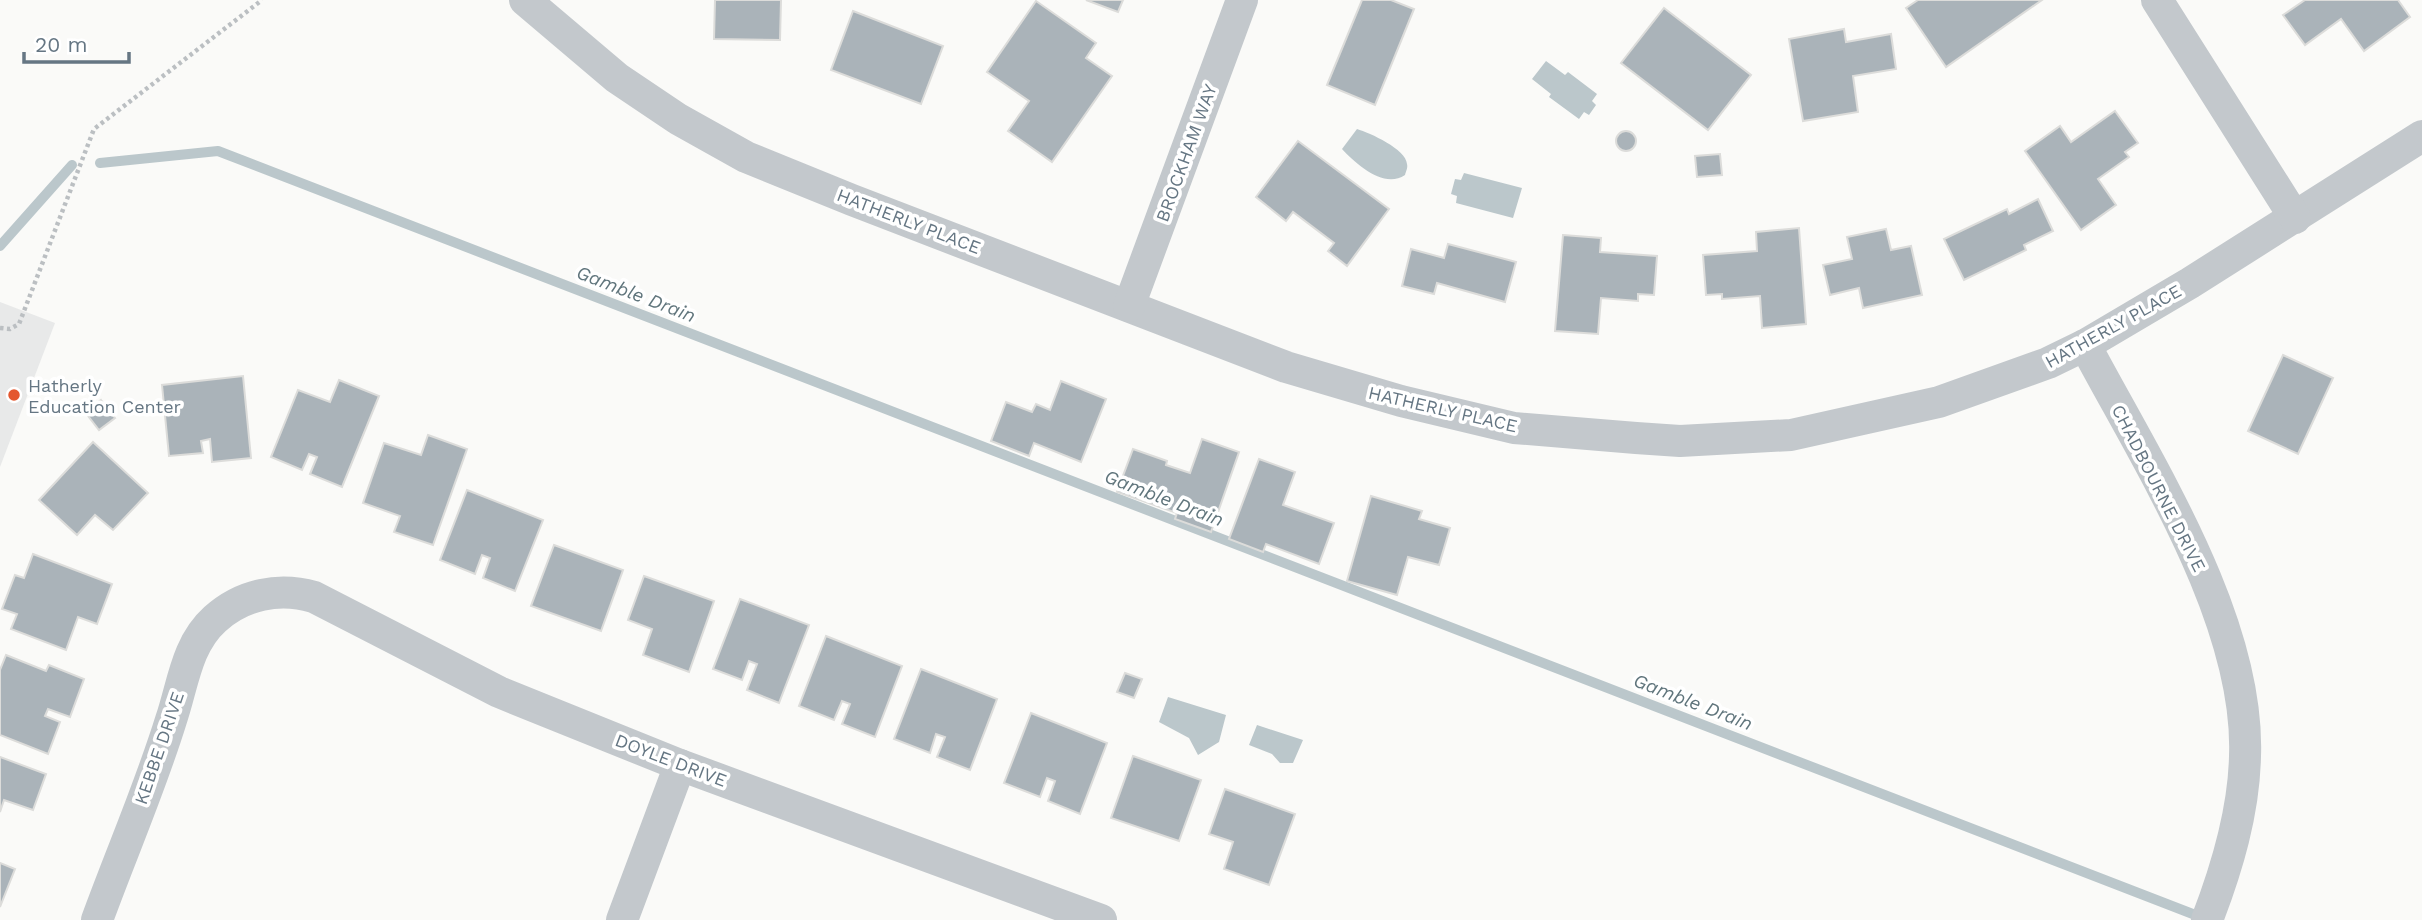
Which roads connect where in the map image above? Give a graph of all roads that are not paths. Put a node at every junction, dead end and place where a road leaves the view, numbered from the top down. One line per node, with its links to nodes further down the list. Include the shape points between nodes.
1 (1242, 0): 6 (street, BROCKHAM WAY)
2 (2157, 0): 5 (street)
3 (527, 1): 6 (street, HATHERLY PLACE, via 617,78 746,157)
4 (2422, 136): 5 (street, HATHERLY PLACE)
5 (2295, 218): 7 (street, HATHERLY PLACE)
6 (1129, 306): 7 (street, HATHERLY PLACE, via 1286,367 1401,401 1514,428 1680,441 1791,435 1939,402 2049,363)
7 (2085, 345): 13 (street, CHADBOURNE DRIVE, via 2184,530 2222,623 2242,698 2243,792 2234,837)
8 (250, 597): 9 (street, DOYLE DRIVE, via 294,592 314,597 499,692); 10 (street, KEBBE DRIVE, via 214,620 187,660 172,720)
9 (680, 765): 11 (street); 12 (street, DOYLE DRIVE)
10 (97, 920)
11 (622, 920)
12 (1101, 920)
13 (2207, 920)

